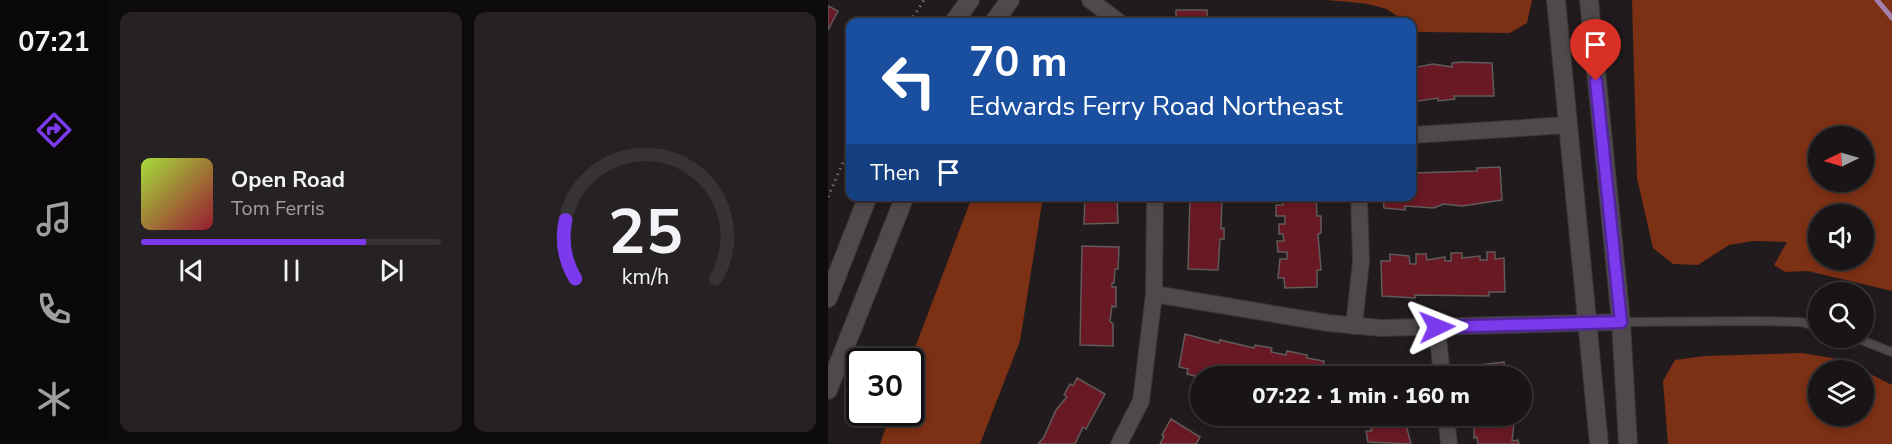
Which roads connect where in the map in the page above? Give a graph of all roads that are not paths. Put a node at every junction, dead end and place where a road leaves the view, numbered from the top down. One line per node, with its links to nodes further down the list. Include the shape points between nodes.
1 (970, 0): 6 (main road)
2 (1010, 0): 7 (main road)
3 (1090, 0): 8 (street)
4 (1556, 0): 9 (main road)
5 (1588, 0): 18 (main road)
6 (957, 18)
7 (997, 18)
8 (1114, 18)
9 (1567, 124): 10 (street); 17 (main road)
10 (1416, 135)
11 (866, 201): 16 (main road)
12 (902, 201): 25 (main road)
13 (1155, 201): 15 (street)
14 (1359, 201): 20 (street, via 1361,261)
15 (1154, 294): 20 (street); 27 (street, via 1141,401)
16 (828, 298)
17 (1587, 322): 18 (street); 21 (street); 29 (main road)
18 (1621, 322): 19 (lane); 30 (main road)
19 (1808, 324)
20 (1354, 326): 21 (street)
21 (1437, 327): 24 (street)
22 (1874, 345): 23 (lane)
23 (1892, 352)
24 (1441, 366)
25 (828, 390)
26 (1447, 426): 28 (street)
27 (1119, 444)
28 (1449, 444)
29 (1599, 444)
30 (1628, 444)

